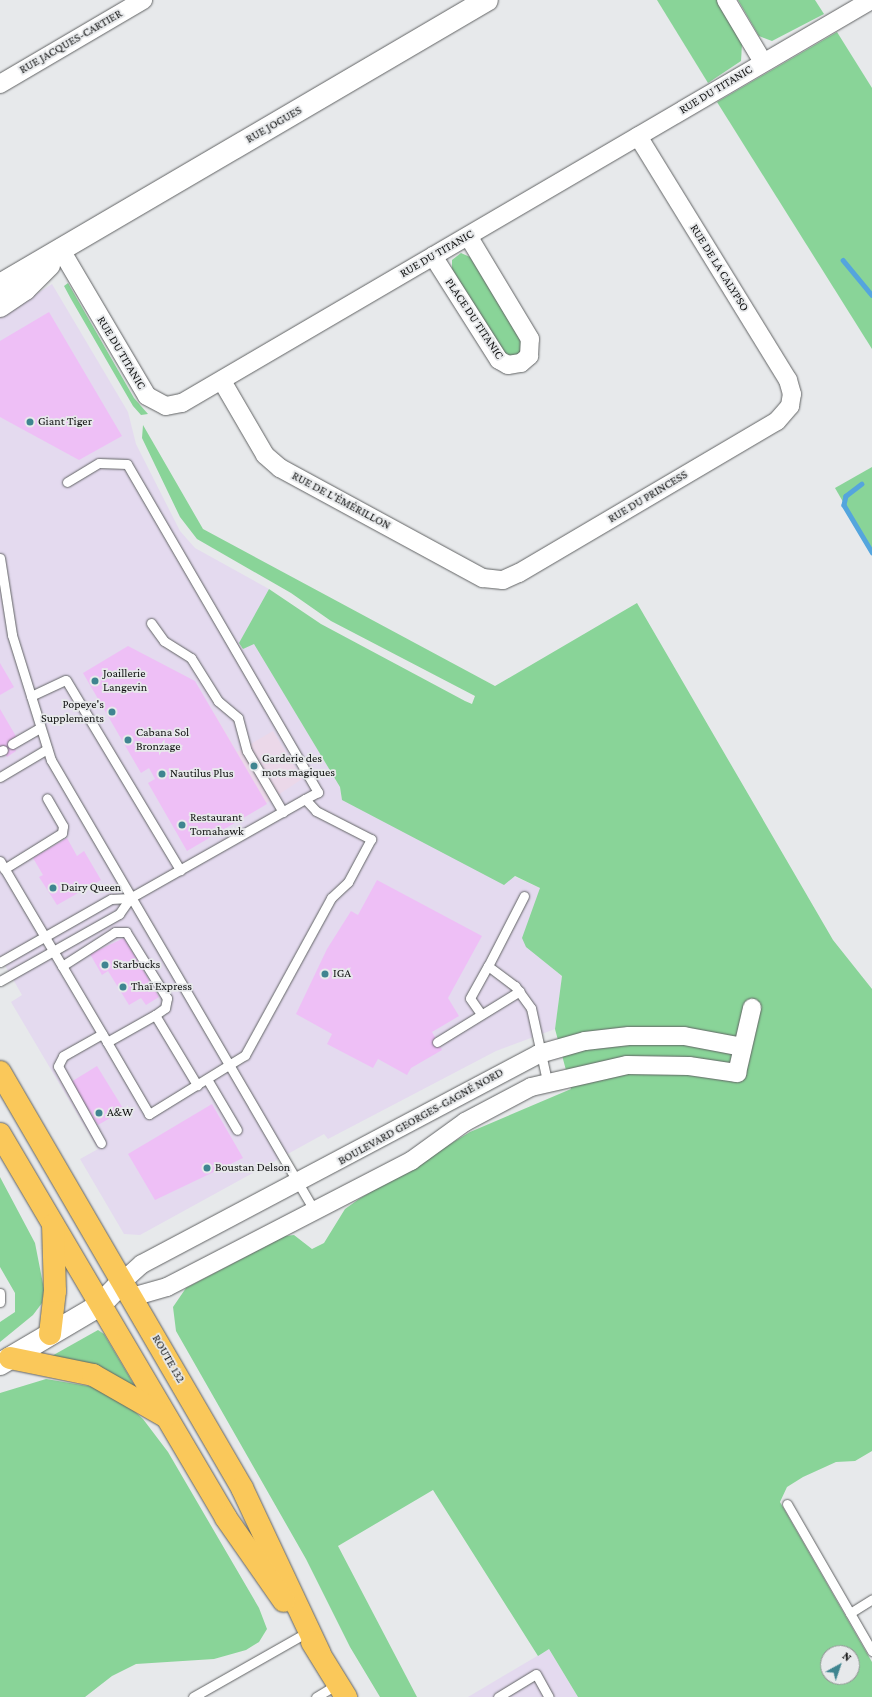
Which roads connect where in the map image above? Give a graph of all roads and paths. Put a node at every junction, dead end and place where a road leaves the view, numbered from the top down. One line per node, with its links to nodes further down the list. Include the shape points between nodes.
1 (143, 0): 6 (street, RUE JACQUES-CARTIER)
2 (487, 0): 9 (street, RUE JOGUES)
3 (726, 0): 5 (street)
4 (871, 0): 5 (street, RUE DU TITANIC)
5 (763, 62): 7 (street, RUE DU TITANIC)
6 (0, 84)
7 (638, 136): 8 (street, RUE DU TITANIC); 14 (street, RUE DE LA CALYPSO, via 788,380)
8 (468, 236): 10 (street, RUE DU TITANIC); 10 (street, PLACE DU TITANIC, via 530,339 529,356 521,363 508,365 499,360)
9 (61, 250): 11 (street, RUE JOGUES); 12 (street, RUE JOGUES, via 43,273); 13 (street, RUE DU TITANIC, via 152,400 174,406)
10 (433, 256): 13 (street, RUE DU TITANIC)
11 (0, 285)
12 (0, 306)
13 (222, 381): 17 (street, RUE DE L'ÉMÉRILLON, via 274,464 483,578)
14 (792, 402): 17 (street, RUE DU PRINCESS, via 777,421 519,573)
15 (67, 482): 26 (lane, via 99,463 127,464 318,792)
16 (0, 558): 18 (lane)
17 (496, 581)
18 (5, 619): 20 (lane)
19 (151, 623): 27 (lane, via 164,640 191,658 218,701 238,718 246,751)
20 (30, 696): 21 (lane); 29 (lane, via 66,680)
21 (40, 728): 22 (lane); 23 (lane)
22 (12, 744)
23 (47, 749): 24 (lane); 31 (lane)
24 (0, 777)
25 (47, 798): 28 (lane, via 63,826 62,834)
26 (305, 799): 27 (lane); 47 (lane, via 316,811 371,839 348,882 331,898 248,1052)
27 (283, 812): 29 (lane)
28 (2, 865): 32 (lane)
29 (180, 870): 31 (lane)
30 (524, 896): 36 (lane)
31 (130, 898): 32 (lane, via 111,899); 33 (lane, via 119,914); 47 (lane)
32 (45, 937): 33 (lane); 34 (lane)
33 (53, 951): 35 (lane); 37 (lane)
34 (0, 962)
35 (62, 966): 41 (lane, via 116,932 126,932 167,998 165,1008); 42 (lane)
36 (488, 966): 38 (lane); 40 (lane, via 470,998)
37 (0, 981)
38 (520, 991): 40 (lane); 46 (lane, via 535,1021)
39 (752, 1008): 45 (street)
40 (481, 1014): 44 (lane)
41 (155, 1015): 43 (lane); 51 (lane)
42 (102, 1034): 43 (lane); 54 (lane, via 63,1056 58,1066)
43 (107, 1042): 51 (lane, via 150,1114)
44 (437, 1042)
45 (742, 1047): 46 (street, BOULEVARD GEORGES-GAGNÉ NORD, via 684,1036 629,1036 585,1041); 50 (street, via 737,1073 689,1066 627,1065)
46 (539, 1054): 50 (lane); 55 (street, BOULEVARD GEORGES-GAGNÉ NORD, via 452,1097 386,1138)
47 (230, 1066): 49 (lane); 55 (lane)
48 (0, 1072): 58 (highway, ROUTE 132)
49 (207, 1079): 51 (lane); 52 (lane)
50 (547, 1081): 56 (street, via 470,1119 410,1161)
51 (197, 1085)
52 (237, 1130)
53 (0, 1134): 57 (highway, ROUTE 132)
54 (101, 1143)
55 (298, 1183): 56 (lane); 58 (street, BOULEVARD GEORGES-GAGNÉ NORD, via 142,1264)
56 (314, 1210): 58 (street, via 167,1287)
57 (53, 1225): 61 (highway, ROUTE 132); 62 (highway, via 55,1291)
58 (128, 1289): 61 (street); 68 (highway, ROUTE 132, via 242,1488)
59 (0, 1293): 60 (lane)
60 (0, 1302)
61 (100, 1305): 62 (street); 64 (highway, ROUTE 132)
62 (50, 1334): 63 (street)
63 (5, 1361): 64 (highway, via 94,1375)
64 (166, 1416): 68 (highway, ROUTE 132, via 226,1518)
65 (787, 1504): 67 (lane)
66 (872, 1599): 67 (lane)
67 (850, 1613): 69 (lane)
68 (307, 1632): 70 (highway, ROUTE 132); 71 (lane)
69 (872, 1651)
70 (342, 1690): 72 (lane)
71 (193, 1697)
72 (316, 1697)
73 (498, 1697): 74 (lane, via 536,1674)
74 (549, 1697)

